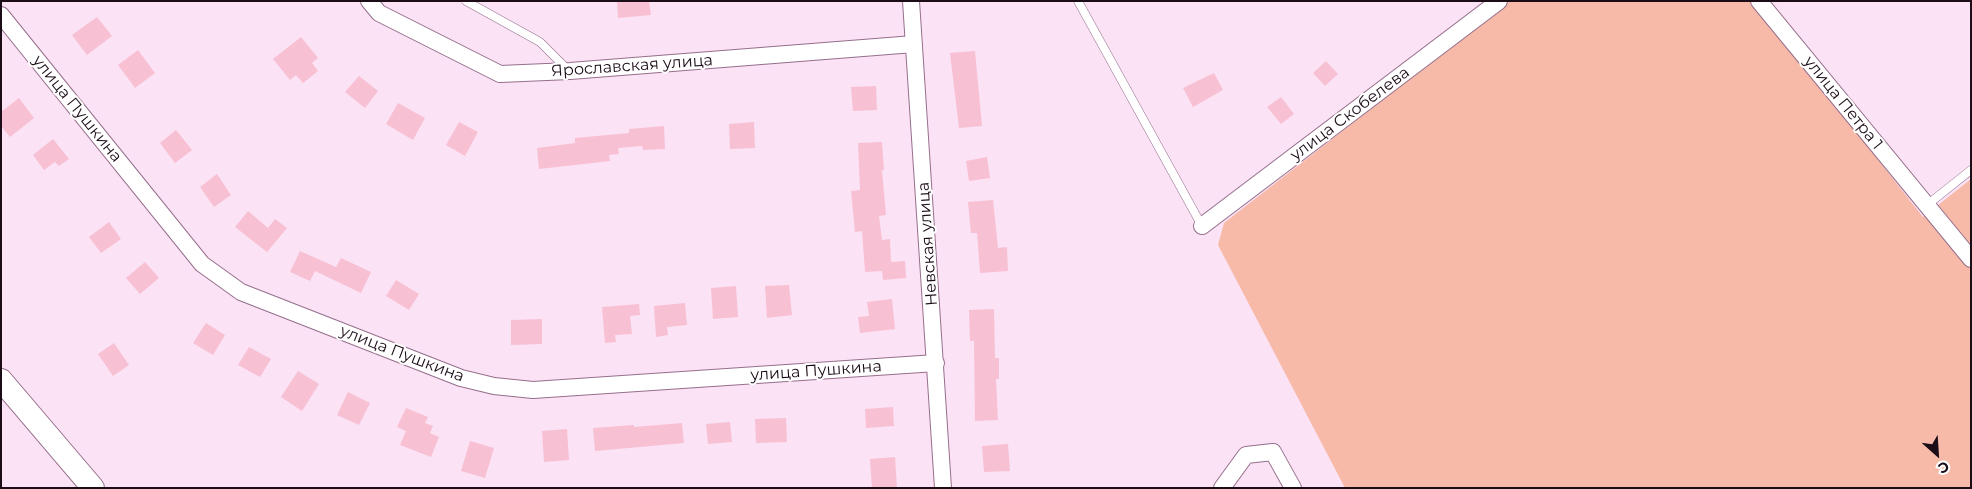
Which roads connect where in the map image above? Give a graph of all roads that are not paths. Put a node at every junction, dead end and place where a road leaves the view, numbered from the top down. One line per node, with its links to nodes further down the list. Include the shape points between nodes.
1 (369, 1): 9 (street, Ярославская улица, via 379,13 500,74)
2 (466, 1): 9 (lane, via 540,42)
3 (911, 1): 8 (street, Невская улица)
4 (1078, 1): 12 (lane)
5 (1499, 1): 12 (street, улица Скобелева)
6 (1760, 1): 11 (street, улица Петра 1)
7 (1, 15): 14 (street, улица Пушкина, via 202,264 241,292 461,378 533,390)
8 (914, 44): 9 (street, Ярославская улица); 14 (street, Невская улица)
9 (570, 72)
10 (1971, 170): 11 (lane)
11 (1927, 205): 13 (street, улица Петра 1)
12 (1202, 226)
13 (1971, 259)
14 (936, 363): 17 (street, Невская улица)
15 (1, 380): 16 (main road)
16 (93, 488)
17 (943, 488)
18 (1222, 488): 19 (street, via 1246,455 1273,452)
19 (1293, 488)

